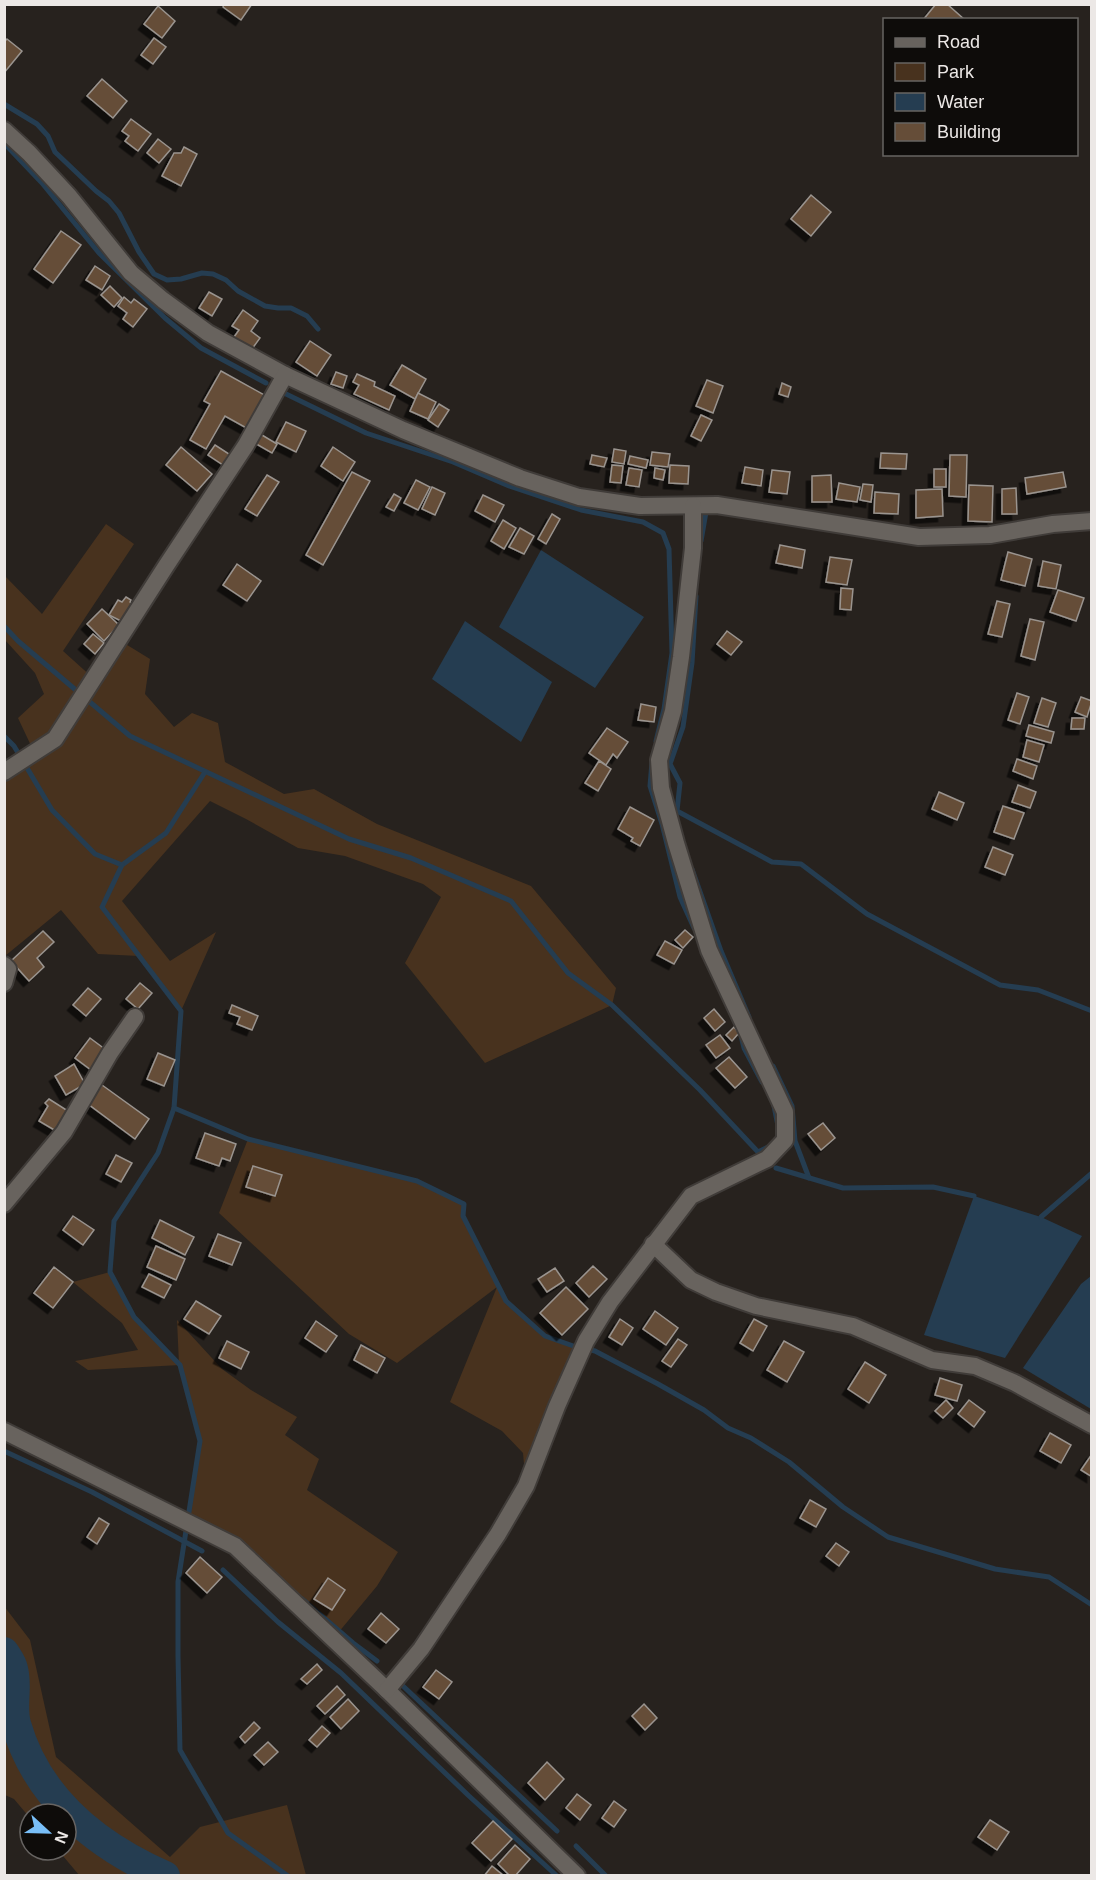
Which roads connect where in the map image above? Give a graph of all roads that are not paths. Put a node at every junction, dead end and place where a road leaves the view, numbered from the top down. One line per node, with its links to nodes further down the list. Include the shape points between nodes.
1 (4, 130): 2 (street, via 69,196 131,273 208,333)
2 (285, 375): 3 (street, via 403,430 579,497); 5 (street, via 246,445 55,739)
3 (693, 506): 4 (street, via 717,505 920,537 990,535); 10 (street, via 693,548 681,657 673,711 659,760 661,789 710,950 785,1112 785,1140 767,1159 691,1196)
4 (1092, 521)
5 (4, 772)
6 (4, 965): 7 (street, via 8,969)
7 (4, 983)
8 (135, 1017): 9 (street, via 64,1132)
9 (4, 1204)
10 (653, 1244): 11 (street, via 691,1280 716,1292 756,1306 853,1326 932,1360 975,1366); 13 (street, via 586,1341 526,1486 498,1534 421,1649)
11 (1092, 1425)
12 (4, 1431): 13 (street, via 235,1546)
13 (387, 1690): 14 (street)
14 (577, 1875)

